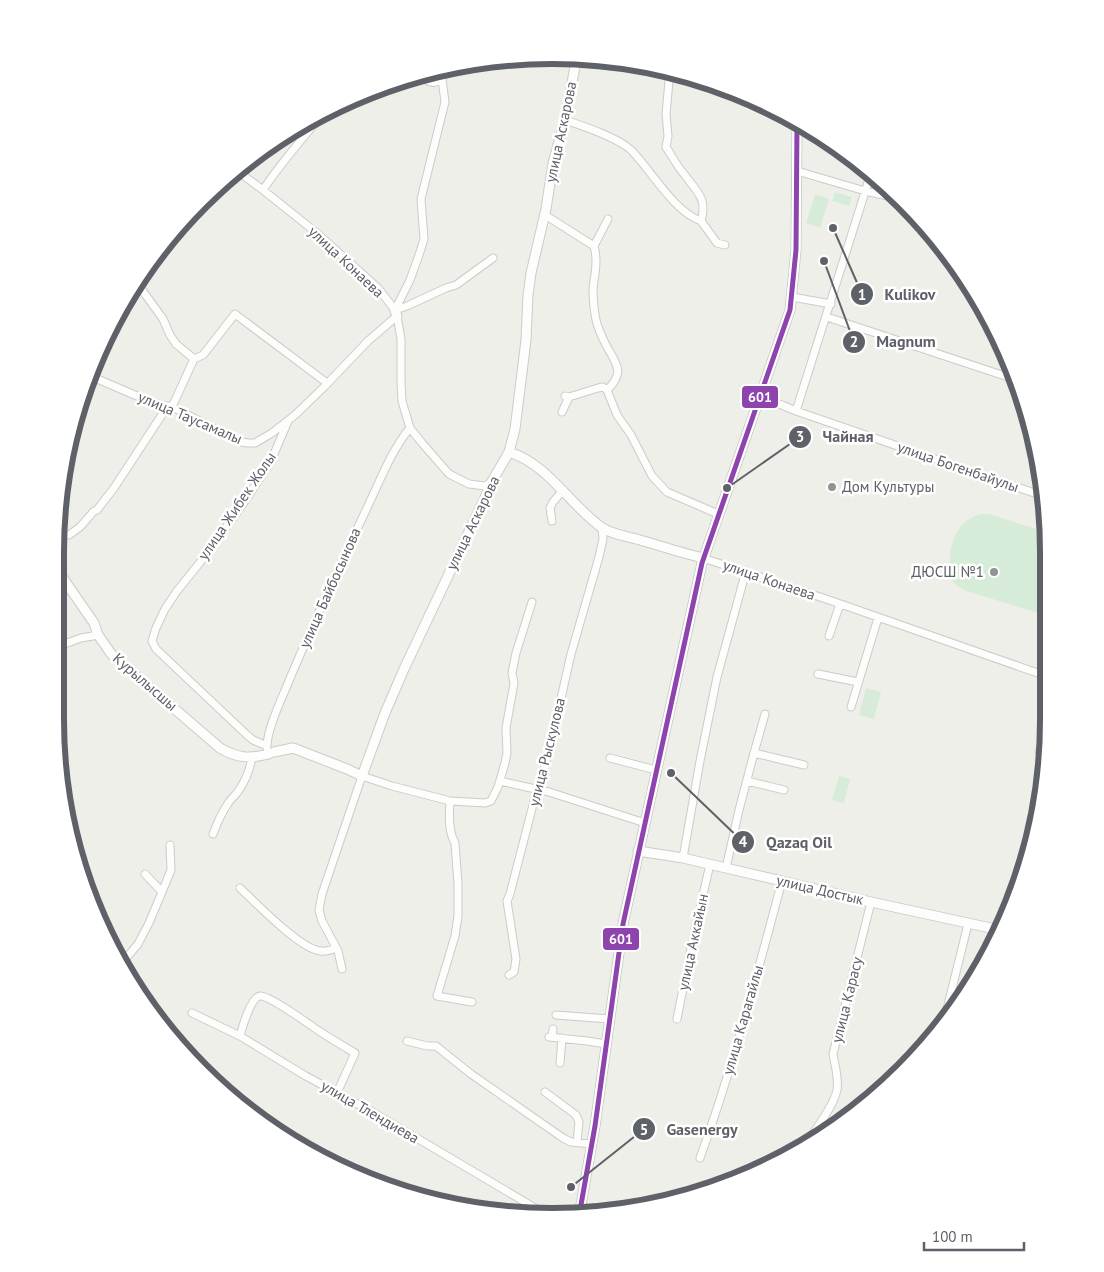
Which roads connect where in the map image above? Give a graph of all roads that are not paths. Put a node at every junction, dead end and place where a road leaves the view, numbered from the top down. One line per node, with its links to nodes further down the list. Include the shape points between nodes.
1 (575, 65): 6 (street, улица Аскарова)
2 (443, 76): 4 (street, улица Жибек Жолы)
3 (669, 78): 17 (street, via 666,147 702,199)
4 (442, 79): 5 (street, via 437,83); 24 (street, улица Жибек Жолы, via 445,102 421,199 424,239)
5 (426, 80)
6 (565, 120): 15 (street, улица Аскарова, via 553,163); 17 (street, via 597,131 630,150 665,191 693,218)
7 (312, 127): 12 (street)
8 (797, 130): 9 (street)
9 (797, 171): 13 (street); 22 (street)
10 (243, 175): 12 (street, улица Конаева)
11 (869, 181): 13 (street)
12 (263, 190): 24 (street, улица Конаева, via 378,288)
13 (865, 192): 14 (street); 23 (street)
14 (885, 196)
15 (545, 215): 19 (street); 37 (street, улица Аскарова, via 530,273 518,411)
16 (608, 220): 19 (street)
17 (701, 221): 18 (street, via 717,243)
18 (725, 245)
19 (594, 246): 30 (street, via 596,320 618,372 615,383)
20 (492, 258): 24 (street, via 456,285)
21 (141, 289): 26 (street, via 164,320 176,344)
22 (792, 296): 23 (street); 31 (street)
23 (831, 304): 25 (street)
24 (396, 313): 29 (street, улица Жибек Жолы); 36 (street, улица Конаева, via 401,339 402,400)
25 (827, 317): 27 (street); 33 (street)
26 (194, 359): 29 (street, via 203,355 235,314); 32 (street)
27 (1007, 377)
28 (96, 378): 32 (street, улица Таусамалы)
29 (327, 383): 35 (street, улица Жибек Жолы)
30 (607, 390): 34 (street, via 603,387 567,397); 41 (street, via 617,415 652,476 667,492)
31 (760, 396): 33 (street, улица Богенбайулы); 41 (street)
32 (170, 407): 35 (street, улица Таусамалы, via 248,443 255,443); 44 (street, via 97,510)
33 (796, 410): 40 (street, улица Богенбайулы)
34 (562, 412)
35 (289, 420): 59 (street, улица Жибек Жолы, via 271,461 165,609 152,641 156,649 247,735)
36 (410, 428): 38 (street, улица Конаева, via 450,474 469,484 485,486); 59 (street, улица Байбосынова, via 387,467 337,570 269,732)
37 (509, 452): 38 (street, улица Аскарова); 39 (street, улица Конаева, via 532,463)
38 (491, 483): 65 (street, улица Аскарова, via 400,678)
39 (563, 490): 42 (street, via 550,508); 43 (street, улица Конаева)
40 (1037, 494)
41 (718, 514): 45 (street)
42 (552, 521)
43 (602, 528): 45 (street, улица Конаева); 68 (street, улица Рыскулова, via 599,557 571,654)
44 (69, 536)
45 (703, 558): 46 (street, улица Конаева); 64 (street)
46 (746, 571): 49 (street, улица Конаева); 75 (street, via 717,677)
47 (64, 580): 51 (street, Курылысшы)
48 (532, 602): 66 (street, via 512,673 514,682 506,728 505,763)
49 (840, 604): 50 (street, улица Конаева); 52 (street)
50 (878, 618): 55 (street, улица Конаева); 56 (street)
51 (98, 635): 53 (street); 61 (street, Курылысшы, via 112,655 220,748 232,754)
52 (829, 636)
53 (64, 644)
54 (818, 674): 56 (street)
55 (1040, 674)
56 (858, 682): 57 (street)
57 (851, 707)
58 (765, 714): 60 (street)
59 (270, 751): 61 (street); 65 (street, via 292,748)
60 (754, 753): 63 (street); 67 (street)
61 (252, 757): 72 (street, via 245,781 228,804)
62 (610, 758): 64 (street)
63 (804, 765)
64 (656, 770): 71 (street)
65 (362, 776): 70 (street); 85 (street, улица Аскарова, via 319,910)
66 (500, 781): 68 (street); 70 (street, via 491,801)
67 (747, 782): 69 (street); 77 (street)
68 (539, 790): 71 (street); 88 (street, улица Рыскулова, via 507,901 516,959 514,972)
69 (784, 790)
70 (450, 801): 89 (street, via 458,916 437,996)
71 (645, 823): 74 (street)
72 (213, 834)
73 (170, 845): 81 (street, via 171,870)
74 (638, 851): 75 (street, улица Достык); 93 (street, via 623,924)
75 (683, 858): 76 (street, улица Достык)
76 (710, 864): 77 (street, улица Достык); 94 (street, улица Аккайын)
77 (726, 868): 79 (street, улица Достык)
78 (146, 874): 81 (street)
79 (782, 881): 82 (street, улица Достык); 106 (street, улица Карагайлы, via 742,1029)
80 (240, 888): 85 (street, via 297,940 320,952)
81 (162, 892): 86 (street, via 138,944)
82 (871, 902): 83 (street, улица Достык); 103 (street, улица Карасу, via 833,1054 837,1090)
83 (968, 924): 84 (street, улица Достык); 90 (street)
84 (993, 929)
85 (336, 948): 87 (street, улица Аскарова)
86 (126, 958)
87 (342, 969)
88 (509, 975)
89 (472, 1002)
90 (948, 1005)
91 (192, 1013): 96 (street, улица Тлендиева)
92 (556, 1015): 93 (street)
93 (610, 1019): 99 (street)
94 (677, 1019)
95 (553, 1029): 97 (street, via 550,1037)
96 (240, 1036): 102 (street, улица Тлендиева); 102 (street, via 256,998 264,997 281,1006 356,1053)
97 (562, 1038): 99 (street); 100 (street)
98 (407, 1041): 104 (street, via 436,1046 563,1138)
99 (606, 1044): 105 (street)
100 (560, 1063)
101 (545, 1092): 104 (street, via 576,1115 579,1122)
102 (337, 1093): 107 (street, улица Тлендиева)
103 (812, 1133)
104 (577, 1142): 105 (street)
105 (591, 1144): 108 (street)
106 (700, 1158)
107 (534, 1207)
108 (580, 1207)

